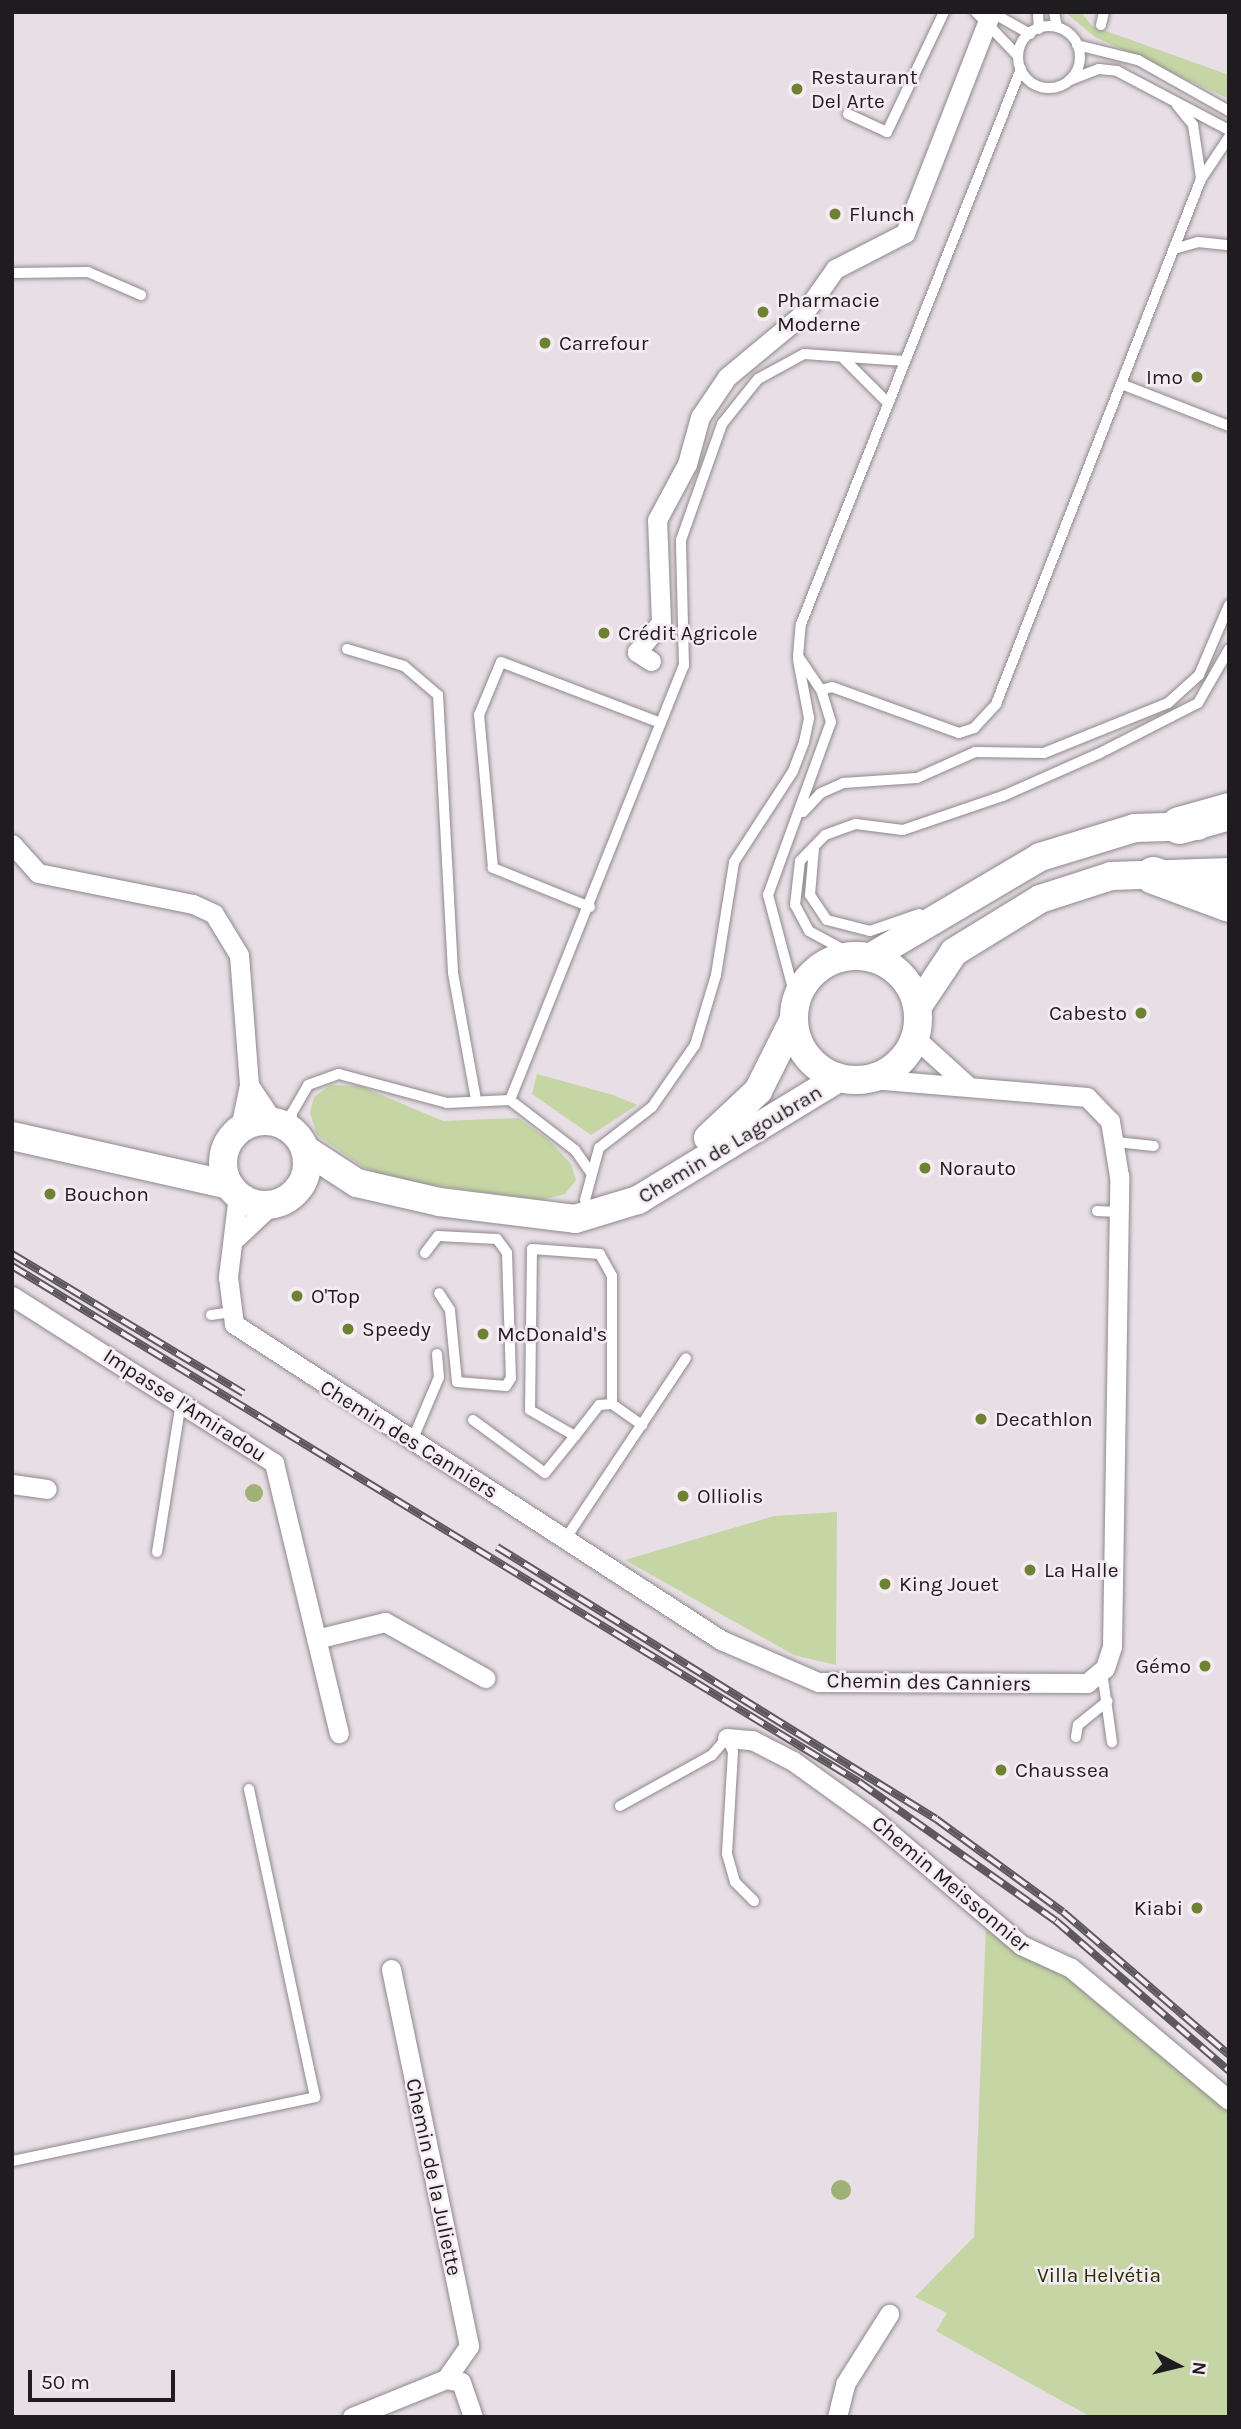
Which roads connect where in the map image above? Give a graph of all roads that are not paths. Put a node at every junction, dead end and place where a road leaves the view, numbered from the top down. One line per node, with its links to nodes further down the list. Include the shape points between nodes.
1 (944, 12): 15 (lane, via 887,132)
2 (1038, 12): 8 (lane)
3 (1054, 12): 7 (lane)
4 (1104, 12): 6 (lane)
5 (986, 15): 8 (lane); 10 (lane); 32 (street, via 905,233 835,270 804,313 727,377 700,416 687,464 657,520 661,622 637,652)
6 (1101, 25)
7 (1057, 27): 8 (lane); 9 (lane)
8 (1034, 31): 10 (lane)
9 (1077, 45): 12 (lane, via 1079,64); 14 (lane, via 1138,60)
10 (1018, 56): 11 (lane)
11 (1021, 69): 12 (lane, via 1041,87); 24 (lane)
12 (1069, 81): 13 (lane, via 1099,69 1117,71)
13 (1173, 101): 16 (lane); 18 (lane, via 1193,125)
14 (1229, 111)
15 (848, 114)
16 (1229, 130)
17 (1229, 137): 18 (lane)
18 (1201, 179): 20 (lane)
19 (1229, 245): 20 (lane, via 1198,242)
20 (1174, 249): 25 (lane)
21 (12, 274): 22 (lane, via 88,272)
22 (141, 295)
23 (843, 358): 24 (lane); 26 (lane); 34 (lane, via 804,354 778,365 743,394 722,424 681,540 688,646)
24 (905, 361): 26 (lane)
25 (1121, 384): 27 (lane); 33 (lane, via 996,704 974,728 958,733 832,687)
26 (888, 403): 31 (lane, via 801,624)
27 (1229, 426)
28 (1229, 605): 37 (lane, via 1199,675 1168,703 1044,753 975,752 917,778 832,787)
29 (347, 649): 54 (lane, via 404,666 438,695 453,973)
30 (1229, 649): 40 (lane, via 1206,695 1163,724 992,800 903,830 856,824 825,835)
31 (797, 656): 33 (lane); 62 (lane, via 809,718 804,742 793,771 734,862 716,975 695,1045 652,1107 607,1136)
32 (651, 660)
33 (821, 690): 37 (lane, via 831,722 829,742)
34 (661, 723): 45 (lane); 45 (lane, via 501,662 480,715 493,867)
35 (1229, 811): 36 (highway)
36 (1179, 825): 38 (main road); 44 (main road, via 1074,844)
37 (791, 826): 48 (lane, via 768,895)
38 (1229, 829)
39 (12, 844): 52 (street, via 38,873 193,904 214,914 239,955)
40 (814, 848): 44 (lane, via 810,895 818,912 841,928 870,932); 46 (lane, via 795,875 795,905 809,931)
41 (1229, 872): 42 (main road)
42 (1153, 875): 43 (highway); 47 (main road, via 1086,883 1003,917 954,952)
43 (1229, 903)
44 (954, 905): 46 (main road)
45 (590, 907): 55 (lane)
46 (862, 956): 47 (main road, via 896,970); 48 (main road, via 818,968)
47 (918, 1006): 49 (main road)
48 (795, 1010): 50 (main road, via 802,1050); 66 (main road, Chemin de Lagoubran, via 768,1074 738,1113 649,1177)
49 (915, 1038): 51 (main road, via 898,1063); 53 (street)
50 (839, 1078): 51 (main road); 69 (main road, Chemin de Lagoubran, via 618,1211 575,1219)
51 (872, 1079): 53 (street)
52 (249, 1084): 56 (street); 58 (street)
53 (967, 1086): 59 (street, via 1046,1099 1087,1097 1100,1105)
54 (476, 1099): 55 (lane); 56 (lane, via 427,1099 339,1074 308,1085 292,1113)
55 (510, 1100): 62 (lane, via 575,1150)
56 (290, 1133): 58 (main road); 63 (main road, Chemin de Lagoubran); 65 (main road, via 306,1174)
57 (12, 1136): 61 (main road, via 87,1157)
58 (232, 1139): 61 (main road); 64 (main road)
59 (1116, 1142): 60 (lane); 68 (street)
60 (1154, 1146)
61 (187, 1171): 64 (main road)
62 (591, 1173): 66 (lane)
63 (357, 1183): 65 (main road, Chemin de Lagoubran); 69 (main road, Chemin de Lagoubran)
64 (233, 1190): 65 (main road); 70 (street, Chemin des Canniers)
65 (282, 1199): 70 (street)
66 (585, 1200): 69 (main road, Chemin de Lagoubran)
67 (1097, 1211): 68 (lane)
68 (1118, 1212): 89 (street, via 1112,1647)
69 (538, 1215)
70 (237, 1237): 74 (street, Chemin des Canniers, via 228,1277)
71 (425, 1253): 72 (lane, via 438,1237 497,1239 507,1253 511,1378 506,1386 457,1382 450,1310)
72 (439, 1293)
73 (12, 1296): 78 (street, Impasse l'Amiradou)
74 (232, 1312): 75 (lane); 83 (street, Chemin des Canniers, via 234,1324 255,1342)
75 (211, 1315)
76 (438, 1354): 83 (lane, via 439,1377)
77 (685, 1357): 81 (lane)
78 (181, 1401): 87 (lane); 88 (street, Impasse l'Amiradou, via 274,1463)
79 (612, 1404): 81 (lane); 82 (lane, via 599,1405); 82 (lane, via 612,1276 600,1254 532,1250 530,1410)
80 (473, 1420): 82 (lane, via 545,1473)
81 (642, 1425): 86 (lane)
82 (575, 1436)
83 (412, 1441): 86 (street, Chemin des Canniers)
84 (12, 1484): 85 (street)
85 (47, 1489)
86 (566, 1538): 89 (street, Chemin des Canniers, via 721,1640 818,1682 1071,1684 1087,1683)
87 (157, 1552)
88 (316, 1639): 90 (street, via 385,1622); 92 (street, Impasse l'Amiradou)
89 (1101, 1671): 91 (lane)
90 (485, 1678)
91 (1108, 1701): 93 (lane, via 1078,1725); 95 (lane)
92 (339, 1733)
93 (1076, 1737)
94 (727, 1738): 97 (lane, via 712,1755); 98 (lane, via 733,1752 727,1854 735,1882); 100 (street, Chemin Meissonnier, via 752,1740 793,1761 872,1818 1021,1945 1071,1969)
95 (1112, 1742)
96 (249, 1789): 101 (lane, via 315,2096)
97 (620, 1806)
98 (754, 1901)
99 (391, 1969): 103 (street, Chemin de la Juliette, via 468,2346)
100 (1229, 2100)
101 (12, 2161)
102 (890, 2314): 106 (street, via 845,2384)
103 (446, 2379): 104 (street); 105 (street, via 461,2382)
104 (352, 2417)
105 (473, 2417)
106 (837, 2417)

